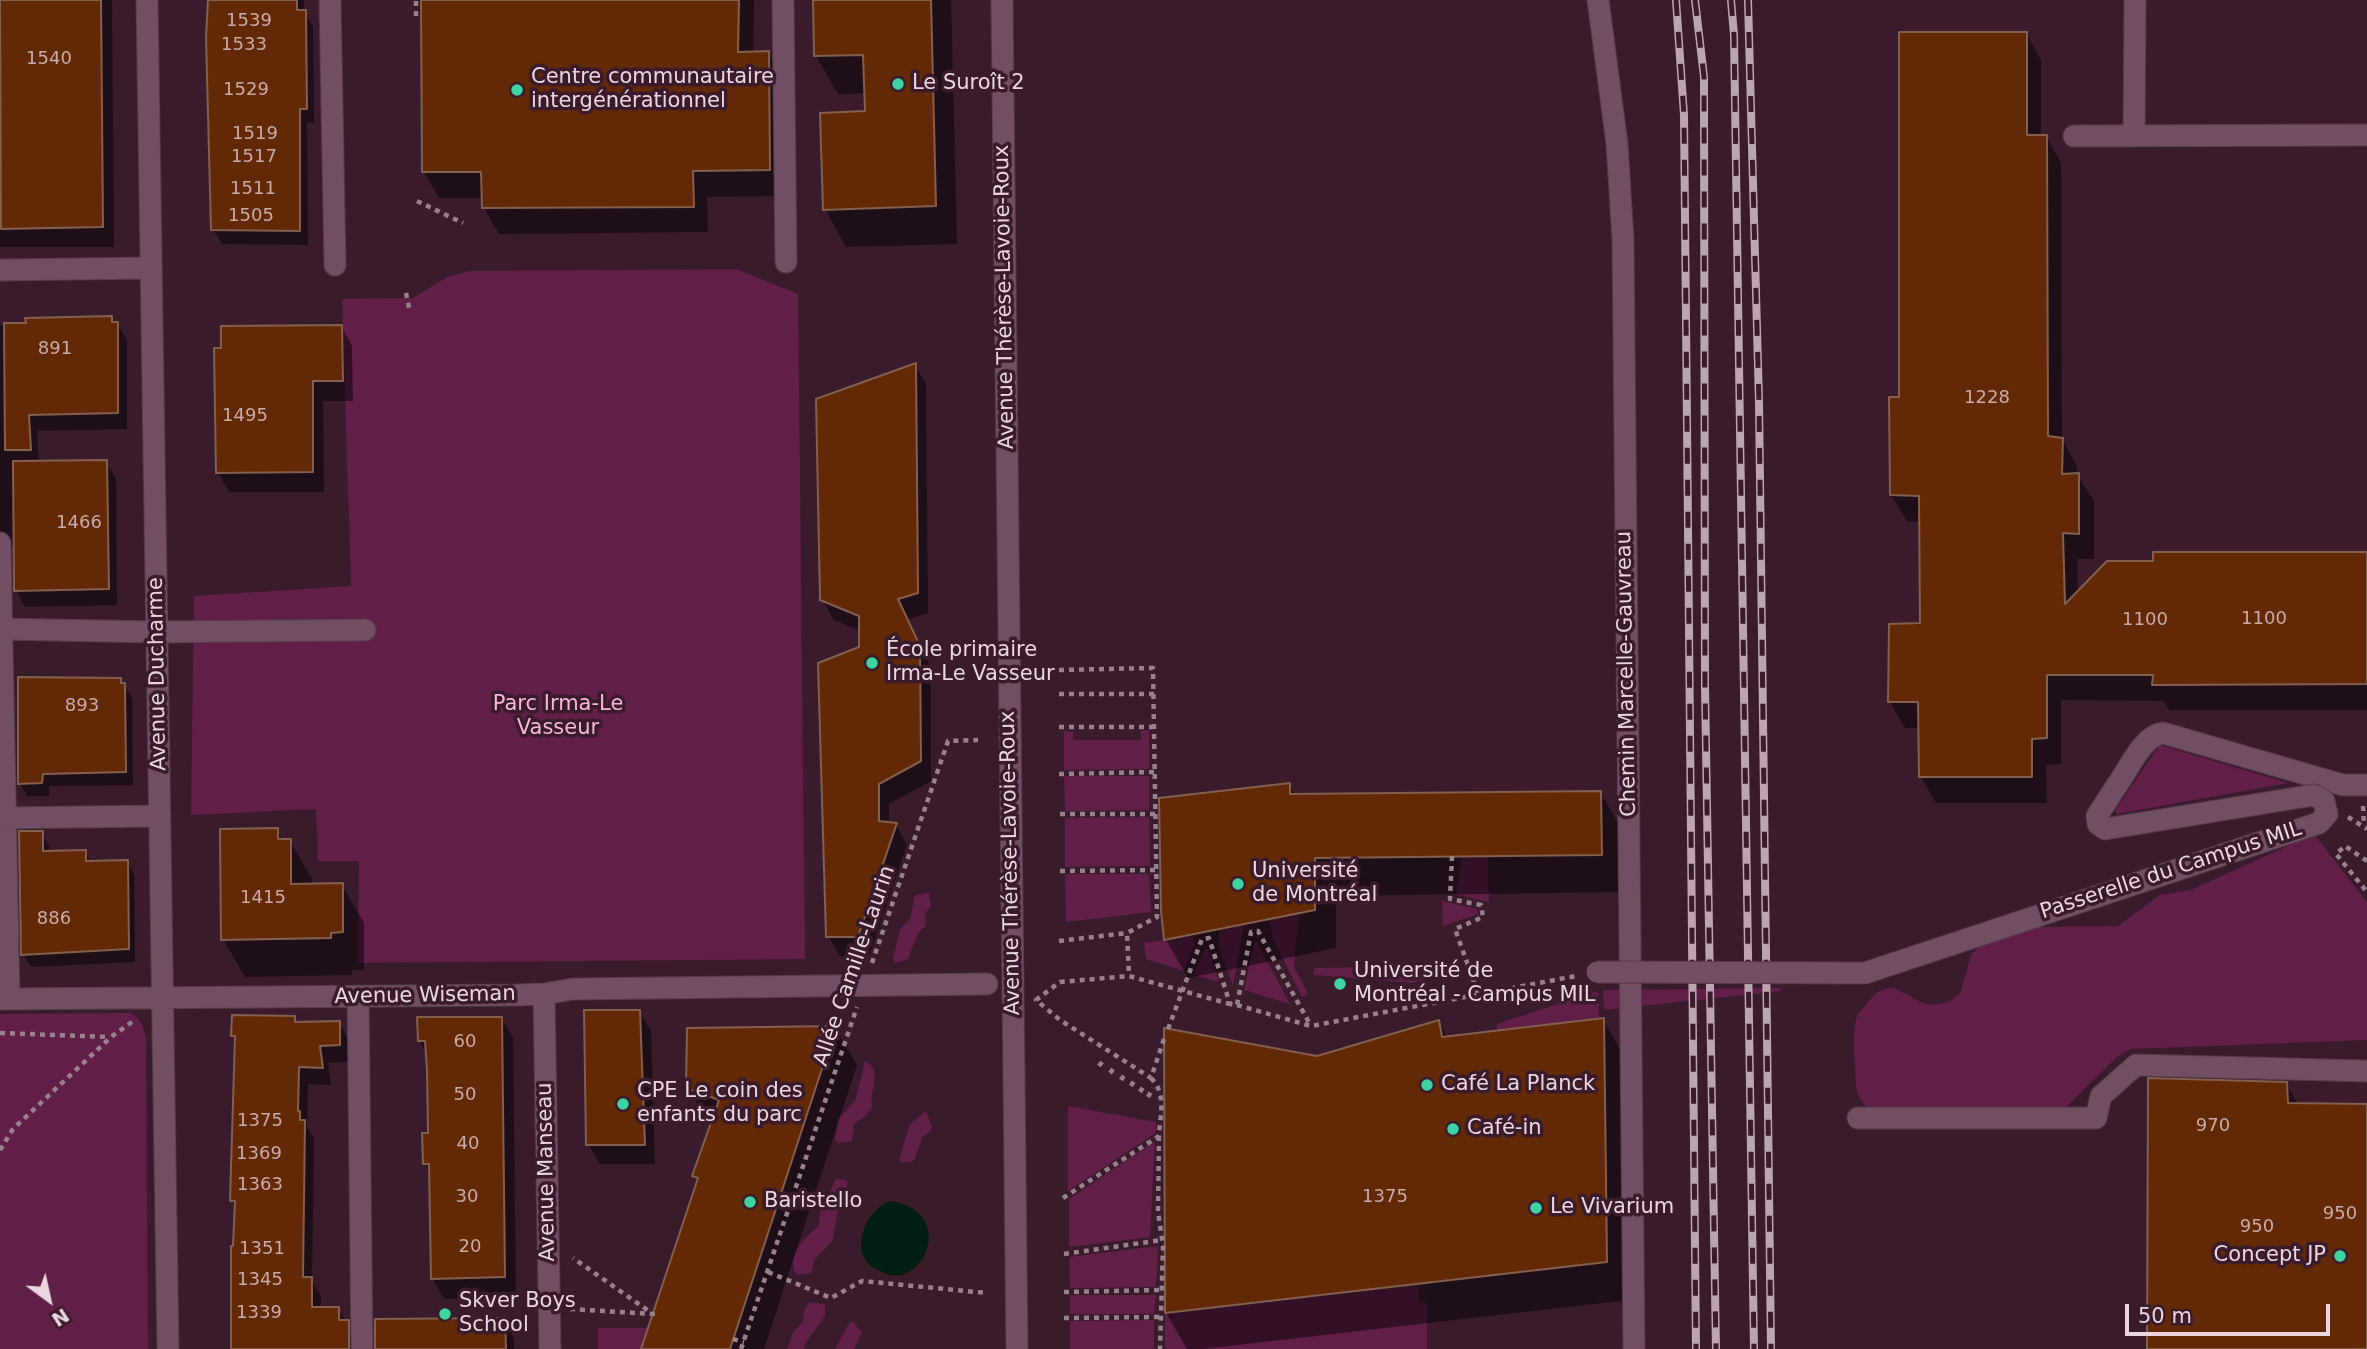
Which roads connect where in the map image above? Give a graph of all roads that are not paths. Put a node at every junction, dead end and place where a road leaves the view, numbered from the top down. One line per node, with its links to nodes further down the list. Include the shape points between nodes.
1 (147, 0): 12 (street, Avenue Ducharme)
2 (330, 0): 11 (street)
3 (783, 0): 10 (street)
4 (1002, 0): 32 (street, Avenue Thérèse-Lavoie-Roux)
5 (1598, 0): 33 (street, Chemin Marcelle-Gauvreau, via 1617,144 1623,240)
6 (2135, 0): 7 (street)
7 (2134, 135): 8 (street); 9 (street)
8 (2367, 135)
9 (2074, 136)
10 (786, 262)
11 (335, 265)
12 (151, 268): 13 (street); 17 (street, Avenue Ducharme)
13 (0, 270)
14 (0, 543): 15 (street)
15 (1, 629): 17 (street); 20 (street)
16 (365, 630): 17 (street)
17 (157, 632): 19 (street, Avenue Ducharme)
18 (2367, 785): 21 (street, Passerelle du Campus MIL, bridge, via 2343,785 2163,733 2154,735 2097,816 2105,829 2314,795 2324,801 2327,814 2319,823 1865,973)
19 (160, 816): 20 (street); 26 (street, Avenue Ducharme)
20 (3, 818): 25 (street)
21 (1597, 972)
22 (987, 985): 23 (street, Avenue Wiseman, via 573,989)
23 (544, 994): 24 (street, Avenue Wiseman); 31 (street, Avenue Manseau)
24 (358, 996): 26 (street, Avenue Wiseman); 30 (street)
25 (4, 999): 26 (street, Avenue Wiseman)
26 (163, 999): 29 (street, Avenue Ducharme)
27 (2367, 1071): 28 (street, via 2136,1065 2101,1096 2096,1118)
28 (1858, 1118)
29 (168, 1349)
30 (362, 1349)
31 (550, 1349)
32 (1017, 1349)
33 (1634, 1349)

